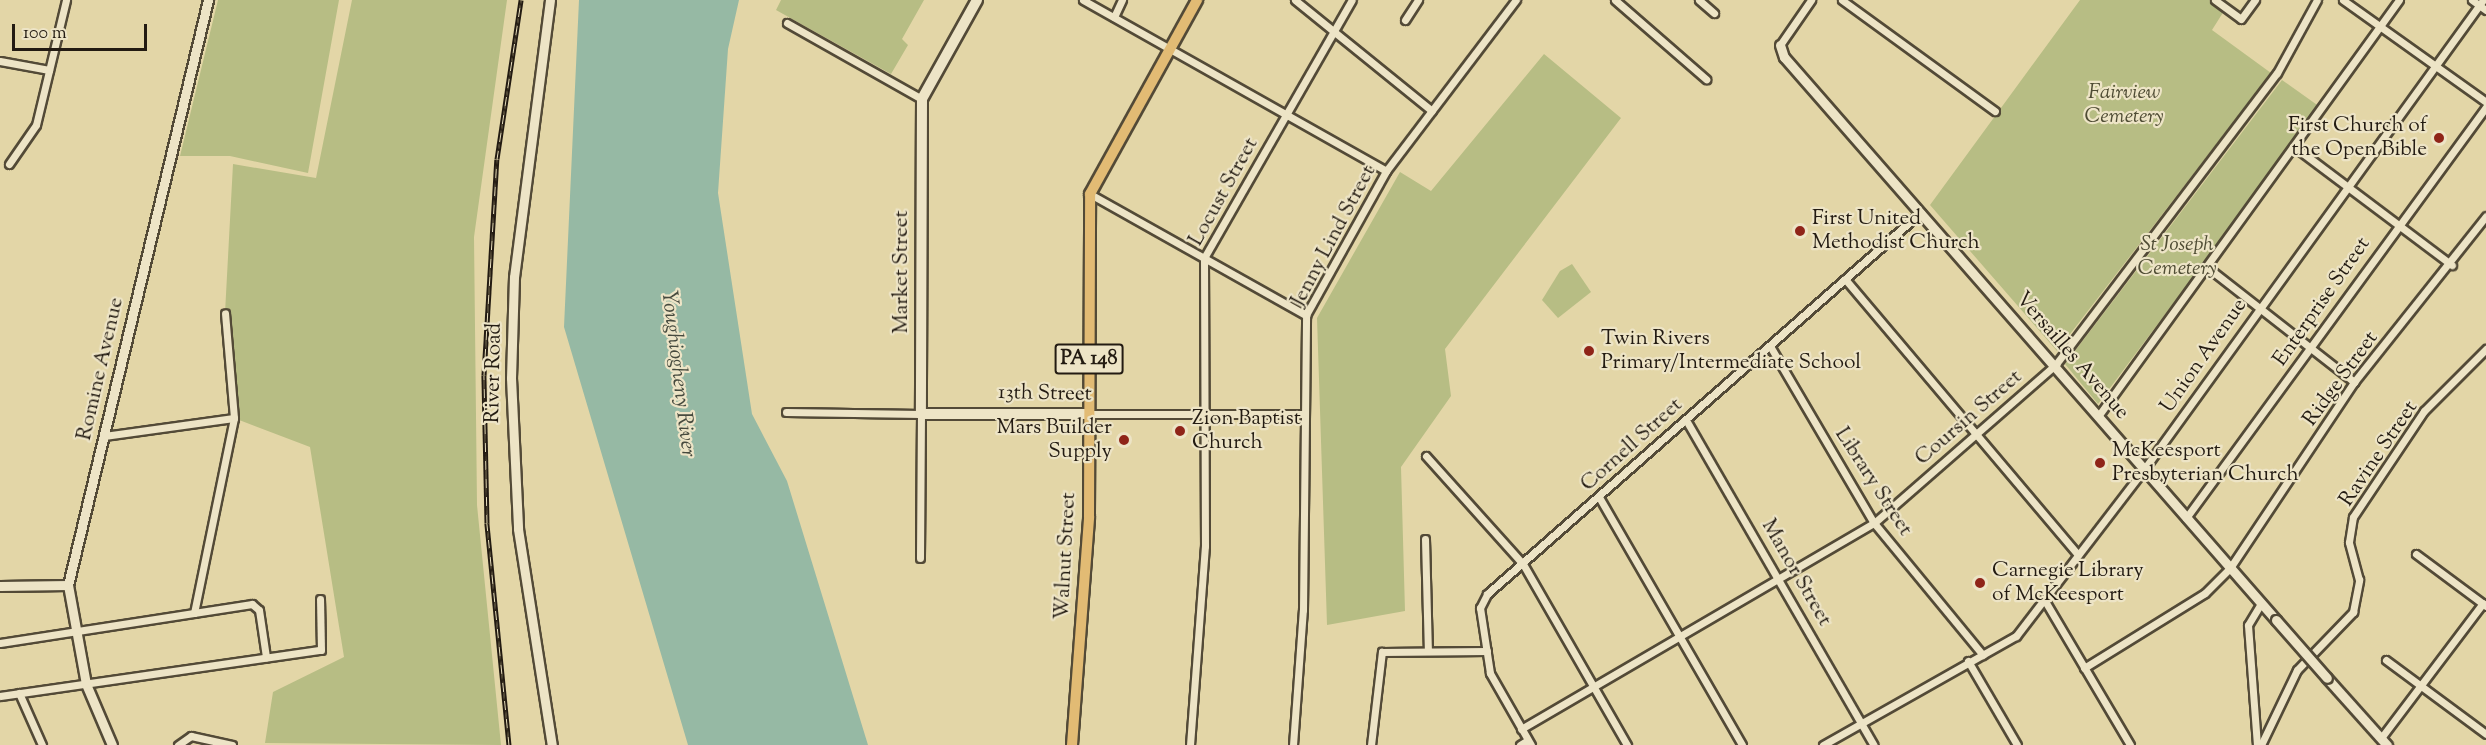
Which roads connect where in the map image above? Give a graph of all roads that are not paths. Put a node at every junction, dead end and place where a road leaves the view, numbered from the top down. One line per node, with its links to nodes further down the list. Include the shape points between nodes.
1 (66, 0): 34 (street)
2 (208, 0): 70 (street, Romine Avenue)
3 (550, 0): 114 (street, River Road, via 514,277 511,389 518,529)
4 (977, 0): 36 (main road, Market Street)
5 (1083, 0): 25 (street)
6 (1122, 0): 25 (street)
7 (1197, 0): 31 (main road, Walnut Street / PA 148)
8 (1296, 0): 29 (street)
9 (1352, 0): 29 (street, Locust Street)
10 (1418, 0): 26 (street)
11 (1516, 0): 38 (street, Jenny Lind Street)
12 (1615, 0): 35 (street)
13 (1699, 0): 24 (street)
14 (1811, 0): 30 (street)
15 (1842, 0): 39 (street)
16 (2216, 0): 17 (street, via 2241,19)
17 (2255, 0)
18 (2316, 0): 59 (street, Coursin Street, via 2277,73)
19 (2343, 0): 28 (street)
20 (2399, 0): 28 (street)
21 (2472, 0): 22 (street)
22 (2481, 3): 23 (street); 33 (street, Union Avenue)
23 (2486, 10)
24 (1714, 13)
25 (1113, 17): 31 (street)
26 (1405, 20)
27 (787, 23): 36 (street)
28 (2381, 28): 33 (street); 41 (street)
29 (1335, 32): 38 (street); 40 (street, Locust Street)
30 (1780, 45): 46 (street, Versailles Avenue, via 1784,57)
31 (1170, 48): 40 (street); 45 (main road, Walnut Street / PA 148)
32 (0, 61): 34 (street)
33 (2436, 68): 37 (street); 44 (street, Union Avenue)
34 (49, 70): 42 (street, via 31,137)
35 (1706, 79)
36 (922, 99): 62 (main road, Market Street)
37 (2486, 104): 48 (street, Enterprise Street)
38 (1432, 111): 43 (street, Jenny Lind Street)
39 (1995, 111)
40 (1286, 114): 43 (street); 49 (street, Locust Street)
41 (2296, 148): 44 (street); 51 (street)
42 (9, 164)
43 (1386, 171): 55 (street, Jenny Lind Street)
44 (2348, 188): 48 (street); 53 (street, Union Avenue)
45 (1090, 194): 49 (street); 63 (main road, Walnut Street / PA 148)
46 (1921, 212): 52 (street, Cornell Street); 59 (street, Versailles Avenue)
47 (2486, 216): 50 (street, Ridge Street)
48 (2397, 224): 50 (street); 57 (street, Enterprise Street)
49 (1204, 258): 55 (street); 65 (street, Locust Street)
50 (2452, 265): 60 (street, Ridge Street)
51 (2207, 267): 53 (street); 66 (street)
52 (1845, 279): 56 (street, Cornell Street); 69 (street)
53 (2259, 307): 57 (street); 72 (street, Union Avenue)
54 (225, 313): 67 (street)
55 (1306, 315): 64 (street, Jenny Lind Street)
56 (1770, 346): 68 (street, Cornell Street); 75 (street, Library Street)
57 (2310, 347): 60 (street); 74 (street, Enterprise Street)
58 (2486, 349): 126 (street, Ravine Street, via 2424,411 2353,517 2349,542 2360,580 2353,612 2296,670)
59 (2056, 364): 66 (street, Versailles Avenue); 69 (street, Coursin Street)
60 (2354, 382): 81 (street, Ridge Street)
61 (786, 412): 62 (street, 13th Street)
62 (921, 414): 63 (main road, 13th Street); 79 (street, Market Street)
63 (1089, 414): 65 (street, 13th Street); 115 (main road, Walnut Street / PA 148, via 1089,517)
64 (1305, 414): 65 (street, 13th Street); 117 (street, Jenny Lind Street, via 1303,610)
65 (1206, 415): 116 (street, Locust Street, via 1202,609)
66 (2099, 415): 72 (street, Versailles Avenue)
67 (234, 418): 70 (street); 89 (street)
68 (1686, 420): 73 (street, Cornell Street); 82 (street, Manor Street)
69 (1978, 431): 75 (street, Coursin Street); 78 (street)
70 (104, 436): 83 (street, Romine Avenue)
71 (1426, 456): 80 (street)
72 (2145, 468): 74 (street, Versailles Avenue); 78 (street, Union Avenue)
73 (1599, 497): 80 (street, Cornell Street); 91 (street)
74 (2186, 518): 81 (street, Versailles Avenue)
75 (1874, 523): 82 (street, Coursin Street); 95 (street, Library Street)
76 (1425, 539): 93 (street)
77 (2416, 554): 88 (street)
78 (2078, 555): 86 (street, Union Avenue)
79 (920, 558)
80 (1523, 564): 94 (street, Cornell Street, via 1487,594 1480,608); 102 (street)
81 (2230, 568): 87 (street, Versailles Avenue); 99 (street, Ridge Street, via 2205,593)
82 (1782, 579): 91 (street, Coursin Street); 105 (street, Manor Street)
83 (68, 585): 84 (street); 90 (street, Romine Avenue)
84 (0, 586)
85 (320, 599): 96 (street, via 321,650)
86 (2045, 601): 95 (street, Union Avenue, via 2016,636); 99 (street)
87 (2261, 603): 109 (street, Versailles Avenue, bridge); 126 (street, via 2248,625)
88 (2484, 605): 101 (street)
89 (194, 613): 90 (street); 96 (street, via 256,606)
90 (77, 632): 92 (street); 100 (street, Romine Avenue)
91 (1681, 640): 102 (street, Coursin Street); 121 (street)
92 (0, 643)
93 (1428, 651): 94 (street); 118 (street, via 1382,652)
94 (1487, 651): 106 (street, Cornell Street, via 1490,673)
95 (1983, 655): 98 (street, Union Avenue)
96 (266, 657): 100 (street)
97 (2386, 660): 101 (street)
98 (1968, 661): 105 (street, Union Avenue); 124 (street)
99 (2084, 668): 125 (street)
100 (86, 684): 103 (street); 111 (street, Romine Avenue)
101 (2421, 688): 107 (street); 109 (street)
102 (1594, 689): 106 (street, Coursin Street); 120 (street)
103 (19, 693): 104 (street); 110 (street)
104 (0, 696)
105 (1860, 724): 122 (street, Union Avenue); 123 (street, Manor Street)
106 (1521, 729): 108 (street, Cornell Street)
107 (2486, 734)
108 (1529, 742): 119 (street)
109 (2384, 742)
110 (42, 745)
111 (112, 745)
112 (178, 745): 113 (street, via 191,736)
113 (232, 745)
114 (552, 745)
115 (1072, 745)
116 (1190, 745)
117 (1293, 745)
118 (1371, 745)
119 (1520, 745)
120 (1627, 745)
121 (1742, 745)
122 (1823, 745)
123 (1874, 745)
124 (2017, 745)
125 (2130, 745)
126 (2259, 745)

